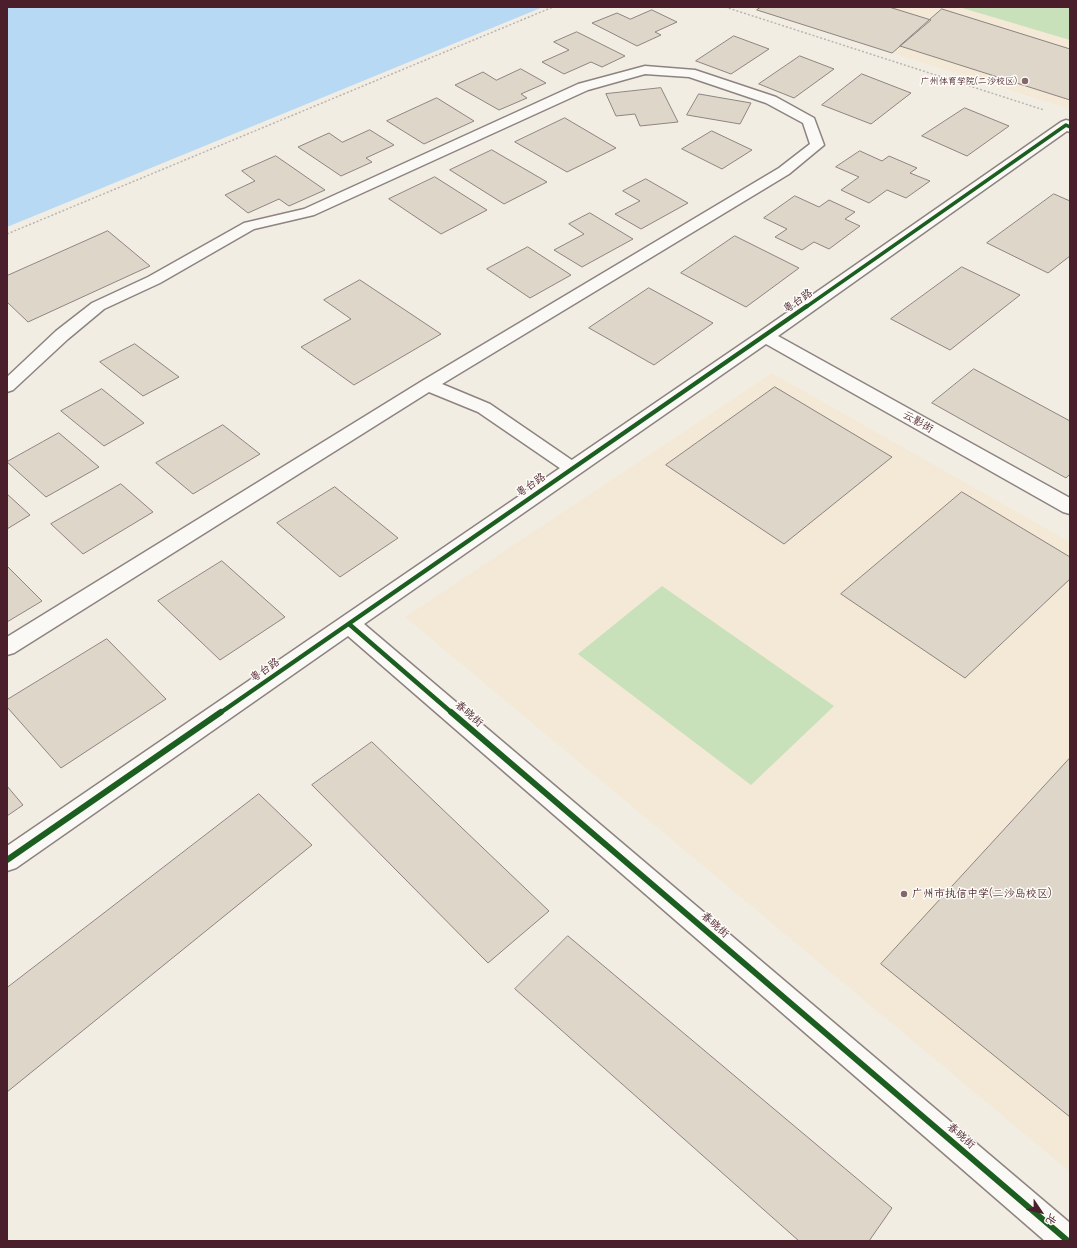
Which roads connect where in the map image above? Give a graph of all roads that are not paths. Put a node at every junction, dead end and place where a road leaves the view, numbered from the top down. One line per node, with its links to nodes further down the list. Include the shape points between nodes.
1 (1068, 126): 2 (street, 粤台路)
2 (765, 336): 5 (street, 粤台路); 6 (street, 云影街)
3 (428, 385): 4 (lane, via 784,171 817,145 809,121 771,100 690,73 645,70 583,87 309,212 249,226 154,280 98,306); 5 (lane, via 484,408); 8 (lane)
4 (7, 386)
5 (573, 469): 7 (street, 粤台路)
6 (1070, 507)
7 (349, 624): 9 (street, 粤台路); 10 (street, 春晓街)
8 (7, 647)
9 (7, 860)
10 (1068, 1241)

